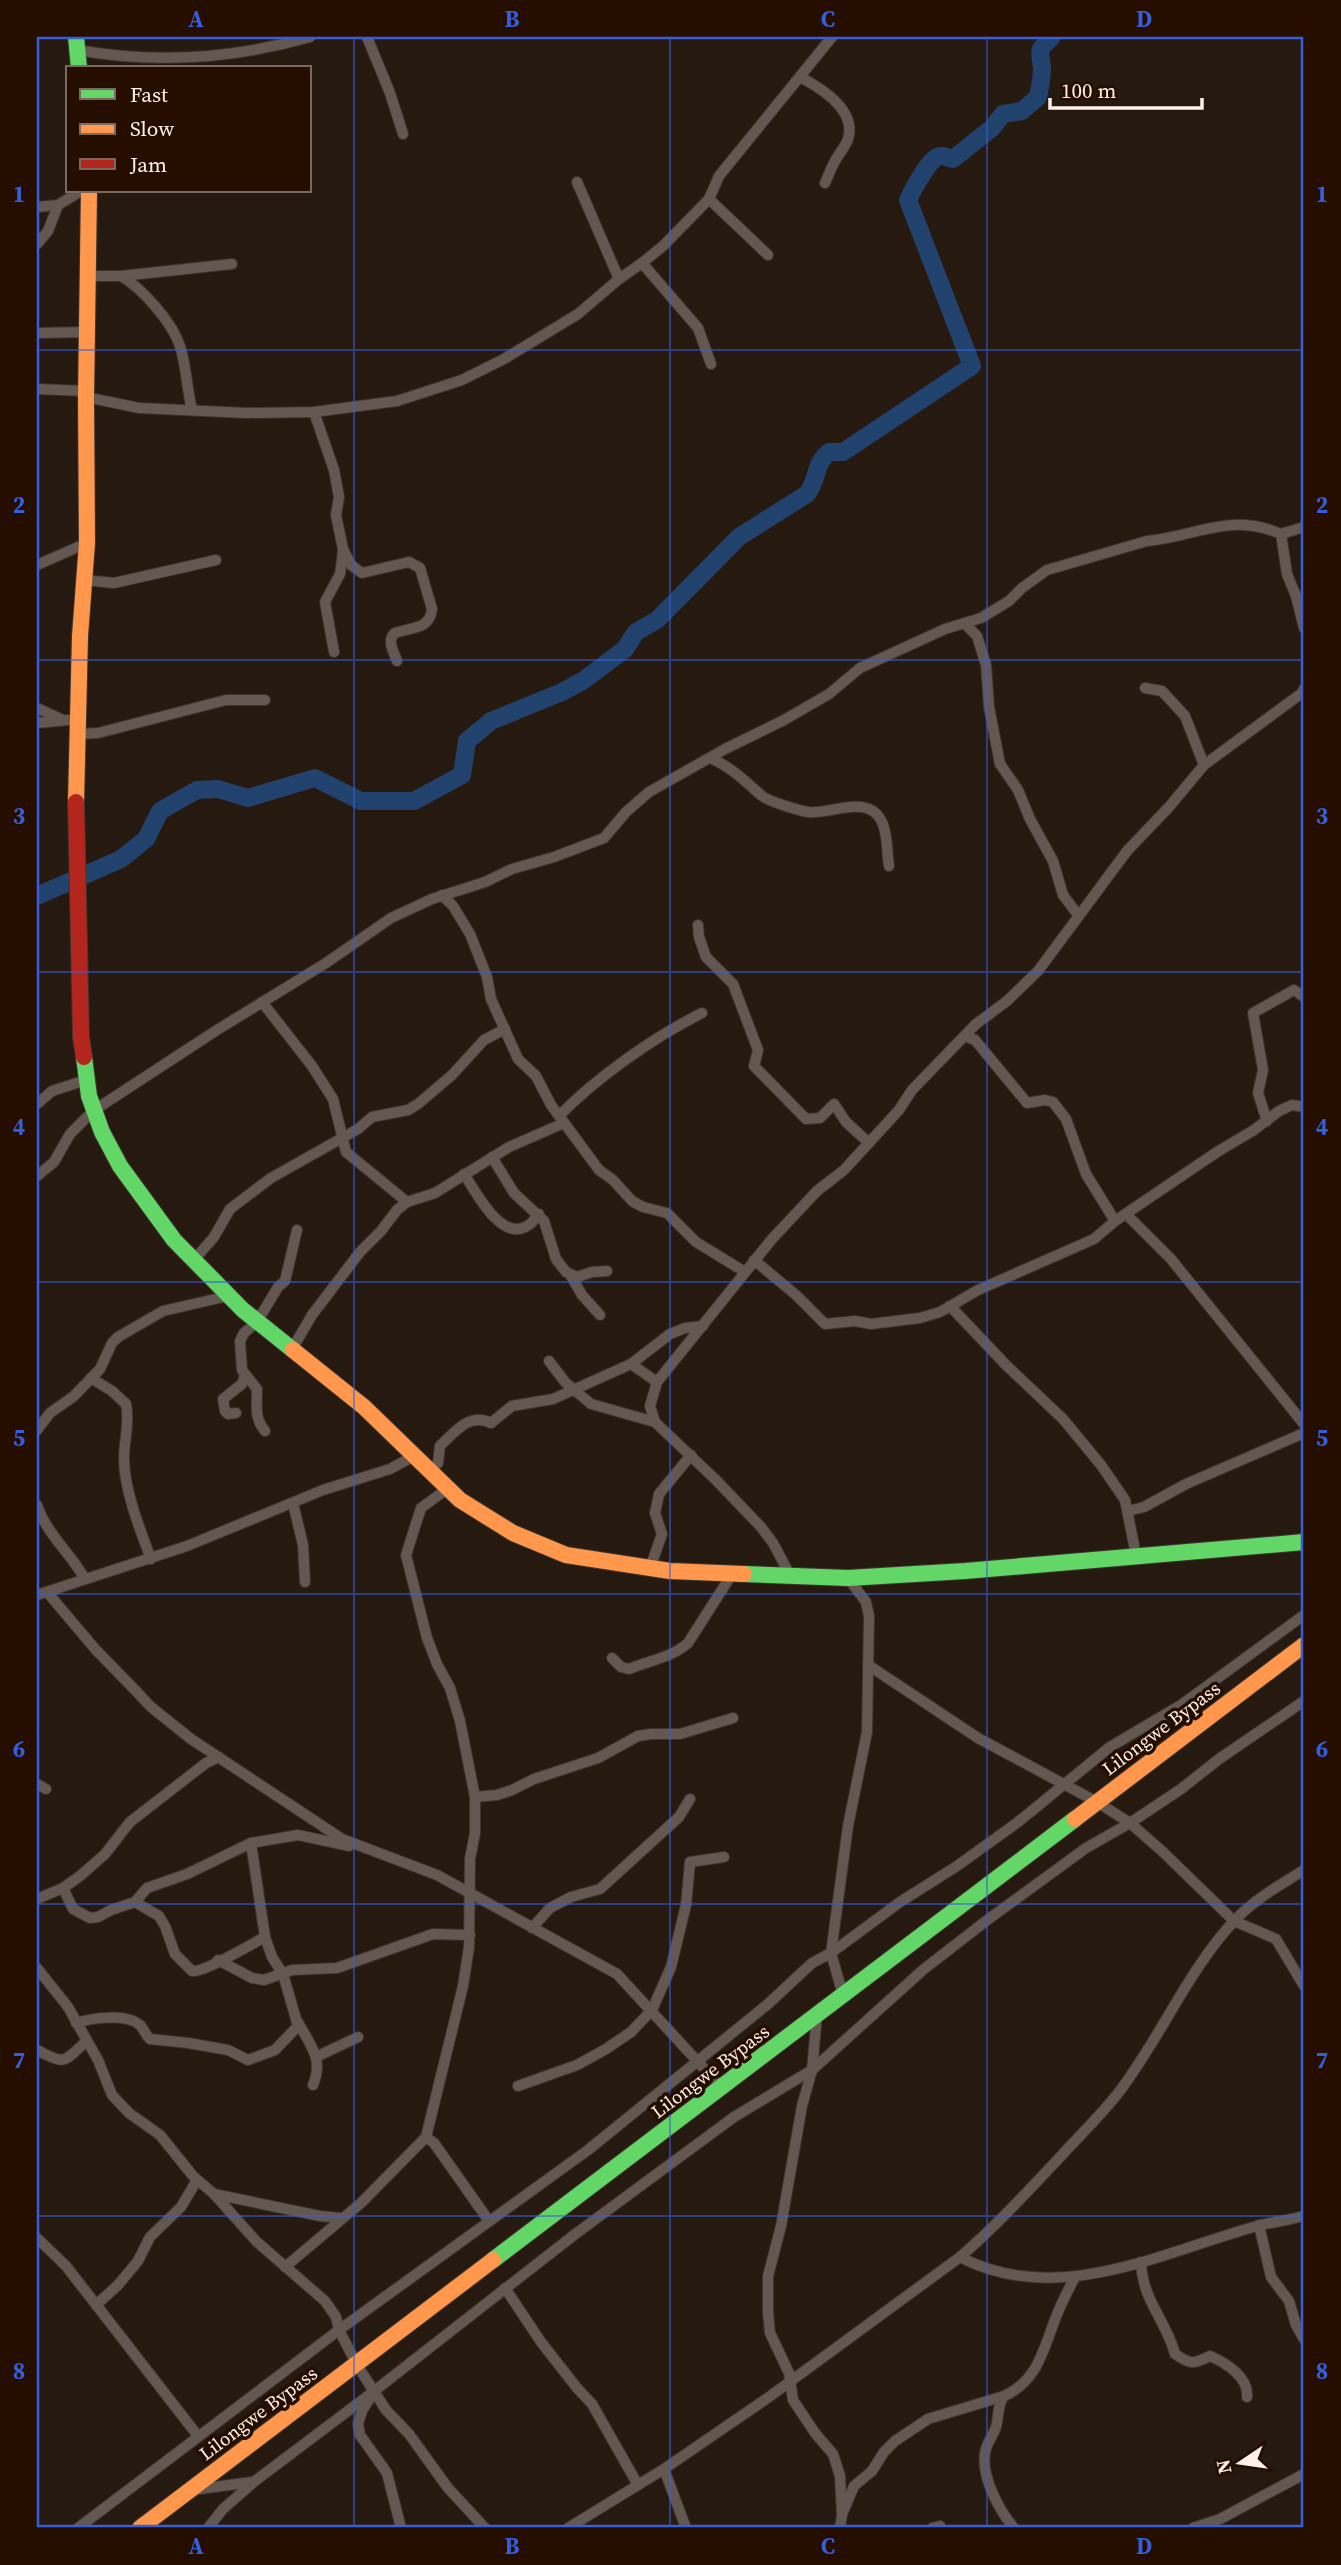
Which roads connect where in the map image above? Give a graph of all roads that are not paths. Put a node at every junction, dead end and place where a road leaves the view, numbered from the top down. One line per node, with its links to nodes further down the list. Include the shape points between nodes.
1 (310, 37): 4 (street, via 249,51 162,60)
2 (367, 37): 7 (street)
3 (832, 37): 6 (street)
4 (77, 44): 5 (street)
5 (79, 66)
6 (800, 77): 9 (street, via 825,93 849,122 847,142); 12 (street, via 719,176)
7 (403, 134)
8 (577, 182): 21 (street)
9 (825, 184)
10 (79, 192): 13 (street)
11 (89, 192): 19 (street)
12 (709, 199): 16 (street); 17 (street)
13 (58, 205): 14 (street); 15 (street, via 48,231)
14 (37, 207)
15 (37, 244)
16 (768, 255)
17 (642, 263): 21 (street); 24 (street, via 698,328)
18 (232, 264): 20 (street)
19 (89, 276): 20 (street); 22 (street)
20 (121, 276): 27 (street, via 154,305 176,336)
21 (619, 279): 28 (street, via 578,314 473,375 397,401)
22 (87, 332): 23 (street); 26 (street)
23 (37, 333)
24 (711, 364)
25 (37, 389): 26 (street)
26 (86, 394): 27 (street, via 125,406); 31 (street)
27 (192, 410): 28 (street)
28 (314, 412): 32 (street, via 336,478)
29 (1304, 527): 30 (street)
30 (1281, 534): 36 (street, via 1240,524 1126,546 1047,570 1009,601); 37 (street, via 1287,575)
31 (87, 543): 34 (street); 35 (street)
32 (343, 548): 38 (street, via 340,575 325,602); 39 (street, via 351,565 362,573 409,562 420,568 431,615 425,624 391,636)
33 (216, 560): 35 (street, via 114,583)
34 (37, 565)
35 (84, 580): 45 (street)
36 (965, 624): 46 (street, via 860,667 829,694); 50 (street, via 977,636 986,665 1000,764 1053,861 1063,895)
37 (1304, 628)
38 (334, 652)
39 (397, 661)
40 (1145, 688): 47 (street, via 1161,691 1185,716)
41 (1304, 689): 47 (street)
42 (265, 701): 45 (street, via 226,700 97,733)
43 (37, 708): 45 (street)
44 (37, 723): 45 (street)
45 (73, 724): 57 (street, via 80,1025)
46 (710, 758): 48 (street, via 763,797 808,812 870,809 883,821); 49 (street, via 649,792 604,838)
47 (1204, 765): 50 (street, via 1127,851)
48 (889, 866)
49 (442, 895): 53 (street, via 391,918); 55 (street, via 470,934)
50 (1078, 915): 56 (street, via 1022,988)
51 (698, 925): 64 (street, via 706,957 733,984 758,1050 754,1066 806,1119 820,1118 834,1104)
52 (1304, 998): 62 (street, via 1294,990 1253,1013 1263,1070 1258,1093)
53 (262, 1002): 60 (street); 63 (street, via 333,1099)
54 (702, 1013): 61 (street, via 646,1045 574,1101)
55 (505, 1029): 61 (street, via 518,1059 536,1076); 63 (street, via 484,1040 418,1104 372,1116)
56 (965, 1036): 64 (street); 71 (street, via 975,1040 1027,1103 1053,1102 1066,1119 1086,1174)
57 (86, 1080): 58 (street, via 52,1091); 60 (street)
58 (37, 1104)
59 (1304, 1107): 62 (street, via 1286,1107)
60 (93, 1111): 67 (street, via 70,1134 54,1162); 74 (street, via 120,1166)
61 (561, 1119): 65 (street); 76 (street, via 621,1192 643,1207 667,1213 696,1242)
62 (1267, 1121): 70 (street)
63 (341, 1137): 68 (street, via 346,1152); 74 (street, via 271,1178 230,1209)
64 (869, 1143): 73 (street)
65 (492, 1157): 66 (street); 69 (street, via 514,1193)
66 (464, 1174): 68 (street, via 435,1193); 69 (street, via 503,1227 516,1230 528,1226)
67 (37, 1176)
68 (407, 1202): 83 (street, via 360,1252)
69 (539, 1214): 77 (street, via 560,1265)
70 (1126, 1214): 71 (street); 92 (street, via 1171,1259)
71 (1115, 1221): 79 (street, via 1082,1245)
72 (297, 1230): 81 (street, via 285,1281)
73 (754, 1260): 76 (street); 79 (street, via 825,1324 929,1317)
74 (193, 1261): 78 (street)
75 (607, 1272): 77 (street)
76 (745, 1272): 82 (street)
77 (571, 1276): 80 (street)
78 (228, 1296): 81 (street); 87 (street, via 146,1319 113,1343)
79 (950, 1306): 102 (street, via 1070,1428 1119,1490)
80 (600, 1315)
81 (257, 1322): 83 (street); 86 (street, via 240,1341)
82 (703, 1326): 85 (street, via 670,1334); 88 (street)
83 (291, 1351): 97 (street, via 364,1407)
84 (549, 1361): 89 (street)
85 (631, 1364): 88 (street); 89 (street)
86 (245, 1375): 90 (street, via 242,1384 223,1399 225,1411); 94 (street, via 257,1389 255,1410)
87 (91, 1378): 93 (street); 105 (street, via 126,1404 126,1475)
88 (657, 1382): 91 (street, via 650,1406)
89 (574, 1390): 91 (street, via 596,1406); 98 (street, via 512,1406 491,1423 470,1420 440,1446 438,1463)
90 (236, 1413)
91 (655, 1423): 96 (street)
92 (1304, 1424)
93 (37, 1430)
94 (265, 1431)
95 (1304, 1433): 102 (street)
96 (691, 1455): 106 (street, via 659,1494 655,1513 662,1534); 108 (street, via 761,1527)
97 (414, 1456): 98 (street); 100 (street)
98 (429, 1471): 99 (street)
99 (447, 1489): 106 (street, via 495,1524 545,1548); 121 (street, via 421,1508 407,1546 407,1564 427,1638 457,1710)
100 (293, 1503): 105 (street); 111 (street, via 303,1545)
101 (37, 1505): 110 (street, via 51,1535)
102 (1128, 1511): 104 (street)
103 (1304, 1542): 104 (street)
104 (1136, 1555): 109 (street)
105 (151, 1559): 110 (street)
106 (650, 1568): 107 (street)
107 (732, 1574): 108 (street); 115 (street, via 682,1648 629,1669)
108 (791, 1577): 109 (street)
109 (848, 1578): 116 (street, via 868,1609)
110 (85, 1579): 112 (street)
111 (305, 1582)
112 (42, 1594): 119 (street, via 151,1707)
113 (1304, 1615): 120 (street)
114 (1304, 1646): 123 (street, Lilongwe Bypass)
115 (612, 1658)
116 (868, 1665): 120 (street, via 978,1738); 137 (street, via 867,1732 848,1826)
117 (1304, 1701): 124 (street)
118 (733, 1718): 121 (street, via 680,1734 638,1736 598,1758 497,1795)
119 (219, 1757): 126 (street, via 342,1839); 129 (street, via 130,1822 104,1854)
120 (1063, 1784): 123 (street); 137 (street, via 967,1859)
121 (475, 1797): 130 (street)
122 (690, 1799): 134 (street, via 680,1817 600,1889 550,1908)
123 (1097, 1802): 124 (street); 142 (street, Lilongwe Bypass)
124 (1130, 1823): 133 (street); 152 (street, via 1086,1849 924,1969)
125 (251, 1843): 126 (street, via 298,1836); 132 (street, via 147,1888); 136 (street)
126 (363, 1848): 130 (street)
127 (724, 1857): 143 (street, via 690,1862 686,1905 671,1966)
128 (1304, 1870): 133 (street)
129 (63, 1888): 131 (street); 132 (street, via 73,1909 90,1918)
130 (469, 1891): 134 (street); 135 (street)
131 (37, 1899)
132 (135, 1902): 138 (street, via 159,1916 176,1954 192,1971 205,1970)
133 (1234, 1921): 141 (street, via 1276,1939); 164 (street, via 1117,2094 1017,2204)
134 (532, 1927): 143 (street, via 617,1974)
135 (470, 1935): 140 (street, via 433,1934 337,1968 304,1968); 156 (street, via 454,2029)
136 (265, 1937): 138 (street); 140 (street)
137 (831, 1952): 142 (street); 151 (street)
138 (218, 1960): 140 (street, via 259,1980)
139 (37, 1968): 146 (street)
140 (282, 1974): 145 (street)
141 (1304, 1986)
142 (843, 1995): 144 (street, Lilongwe Bypass)
143 (652, 2010): 151 (street); 154 (street, via 631,2032 587,2060)
144 (817, 2015): 152 (street); 155 (street, Lilongwe Bypass)
145 (298, 2022): 146 (street, via 296,2030 275,2050 248,2060 228,2050 150,2039 130,2021 103,2017); 150 (street)
146 (76, 2023): 148 (street)
147 (358, 2037): 150 (street)
148 (86, 2042): 149 (street, via 63,2060); 157 (street, via 112,2095 160,2135)
149 (37, 2050)
150 (316, 2057): 153 (street, via 319,2072)
151 (697, 2060): 155 (street); 161 (street, via 588,2150)
152 (812, 2070): 168 (street, via 734,2117); 173 (street, via 768,2276 770,2333)
153 (313, 2085)
154 (518, 2086)
155 (722, 2088): 172 (street, Lilongwe Bypass)
156 (426, 2137): 160 (street); 161 (street)
157 (198, 2180): 158 (street); 169 (street, via 181,2207 150,2237 138,2261)
158 (214, 2194): 160 (street); 166 (street)
159 (1304, 2216): 162 (street)
160 (341, 2218): 166 (street)
161 (489, 2221): 170 (street)
162 (1259, 2225): 165 (street); 171 (street, via 1271,2277 1289,2301)
163 (39, 2243): 169 (street, via 58,2256)
164 (960, 2257): 167 (street, via 1008,2272); 173 (street)
165 (1141, 2262): 167 (street); 176 (street, via 1141,2280 1175,2354 1187,2363 1210,2356 1226,2363 1245,2383)
166 (285, 2267): 170 (street, via 325,2301)
167 (1075, 2277): 175 (street, via 1042,2359 1024,2382)
168 (505, 2288): 174 (street); 181 (street, via 541,2342 592,2404)
169 (96, 2305): 177 (street)
170 (339, 2330): 172 (street); 177 (street)
171 (1304, 2339)
172 (357, 2365): 174 (street); 182 (street, Lilongwe Bypass)
173 (790, 2381): 178 (street); 183 (street, via 798,2410 833,2454 840,2476)
174 (373, 2392): 180 (street); 187 (street, via 358,2424 360,2435 387,2473); 188 (street, via 447,2488)
175 (1004, 2396): 183 (street, via 928,2419 895,2441 854,2487); 192 (street, via 985,2452 986,2473)
176 (1247, 2397)
177 (198, 2436): 184 (street)
178 (664, 2469): 181 (street); 190 (street)
179 (1304, 2474): 193 (street, via 1220,2519)
180 (255, 2481): 182 (street); 186 (street)
181 (638, 2485): 189 (street)
182 (190, 2490): 185 (street, Lilongwe Bypass)
183 (842, 2515): 191 (street)
184 (78, 2528)
185 (140, 2528)
186 (208, 2528)
187 (401, 2528)
188 (485, 2528)
189 (568, 2528)
190 (686, 2528)
191 (840, 2528)
192 (1014, 2528)
193 (1193, 2528)

